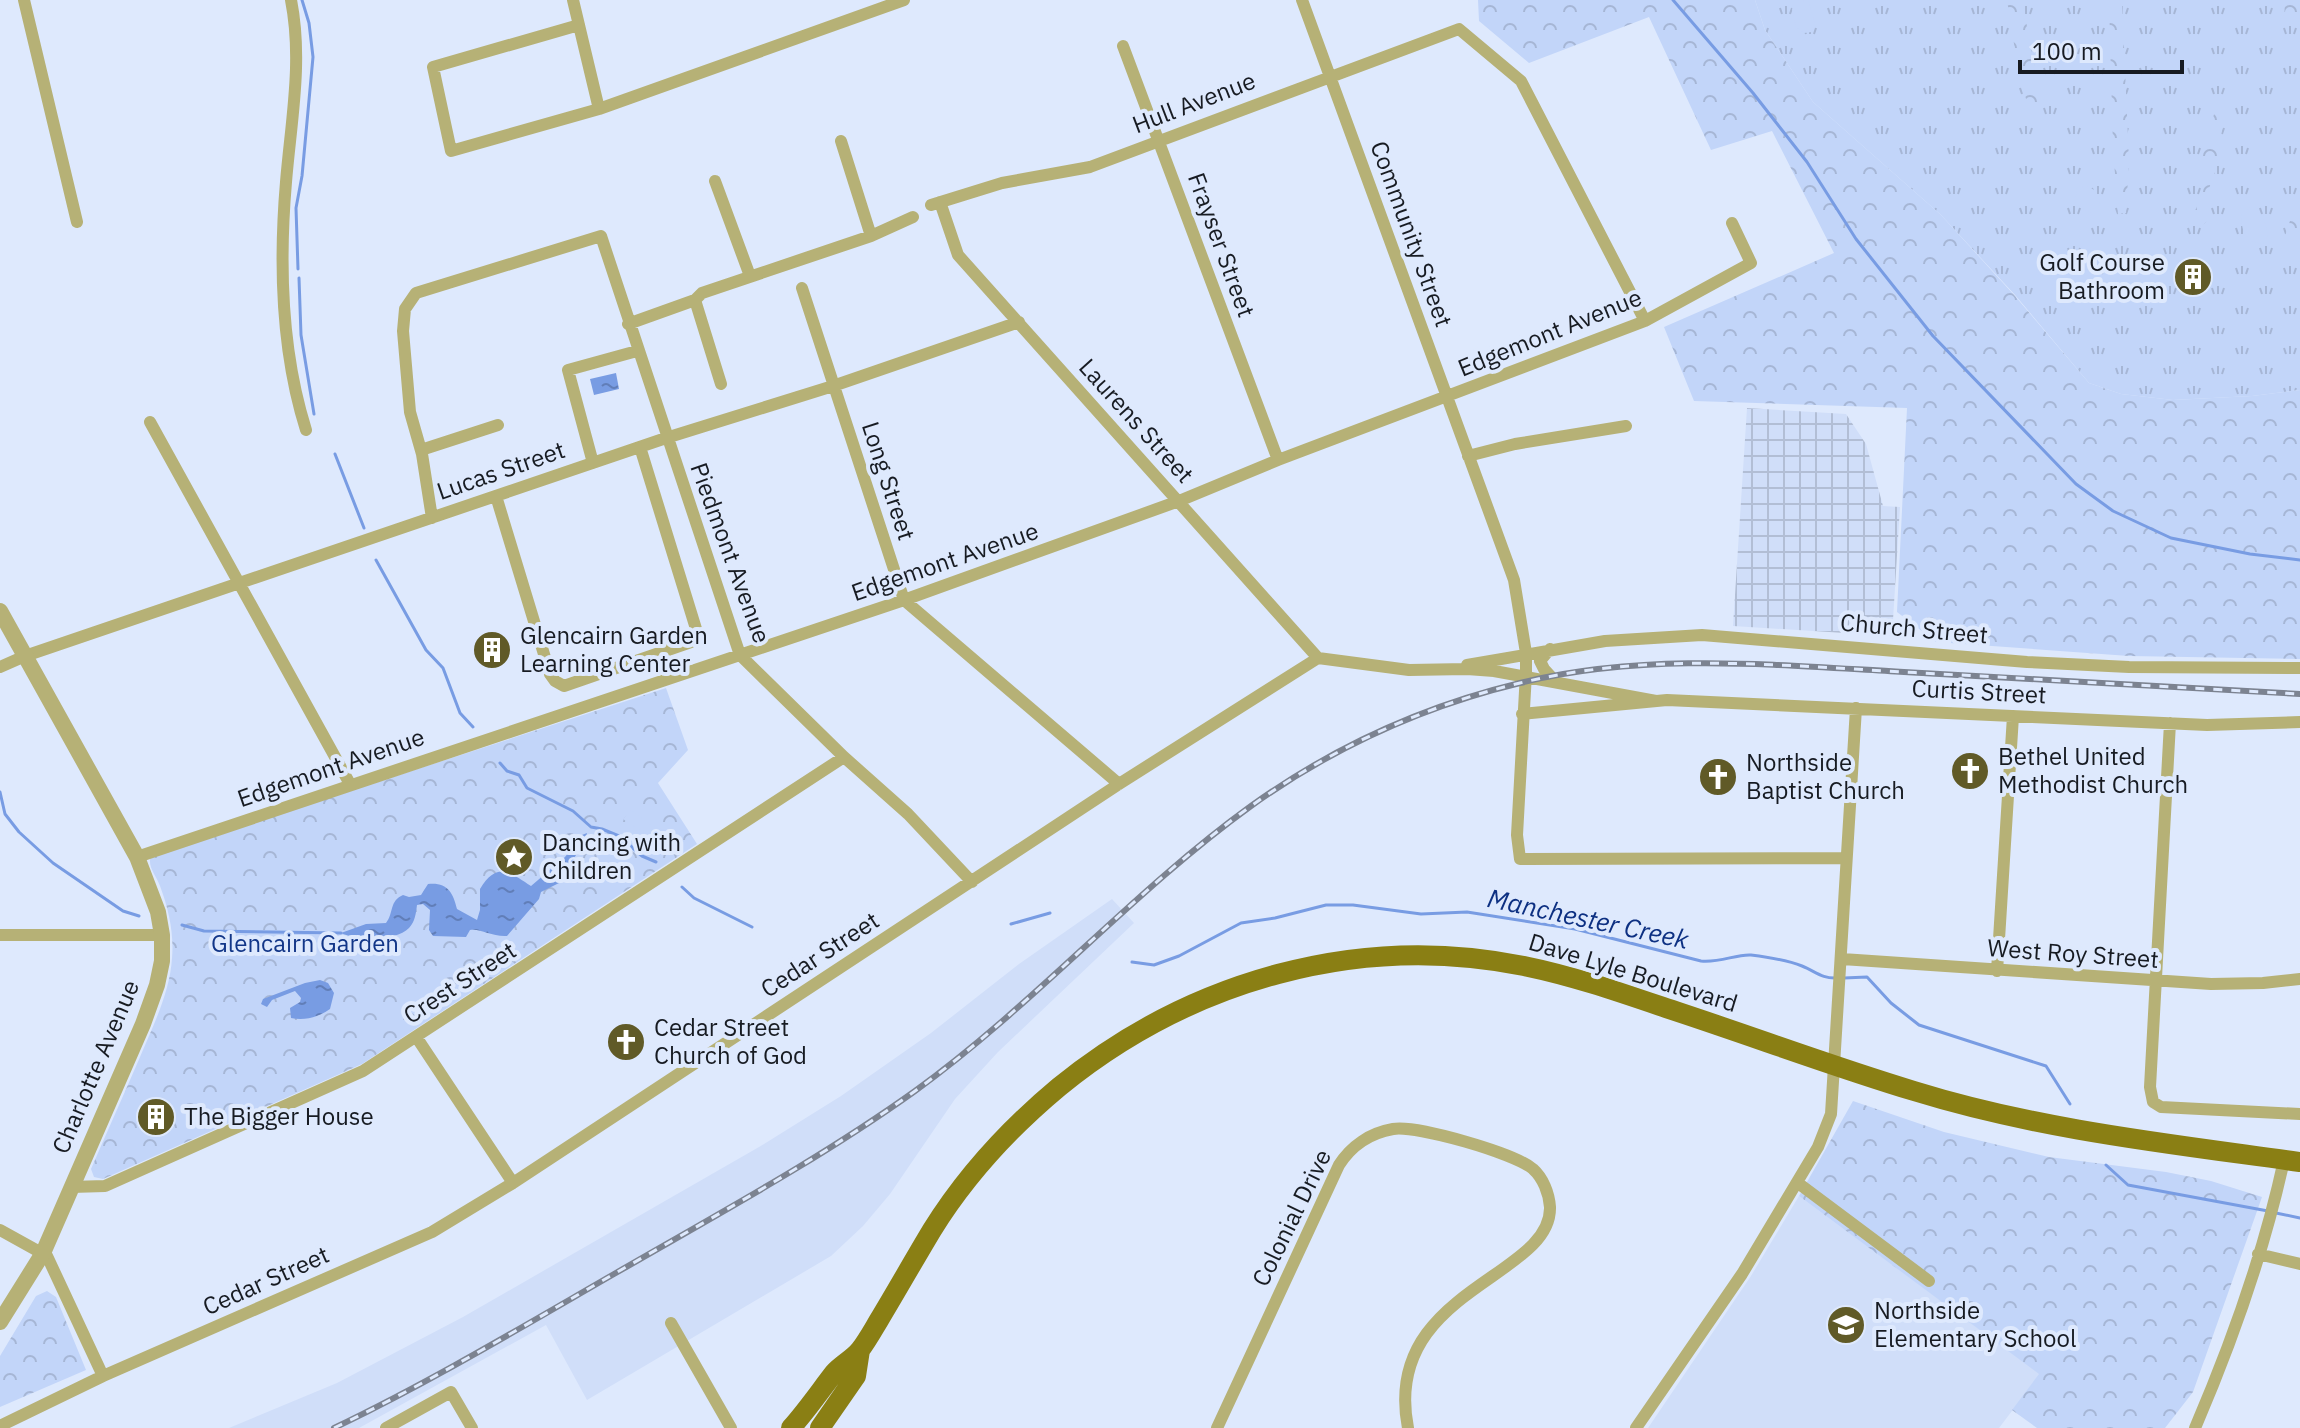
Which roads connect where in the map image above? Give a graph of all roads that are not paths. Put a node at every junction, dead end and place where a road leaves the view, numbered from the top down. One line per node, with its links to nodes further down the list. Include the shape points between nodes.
1 (24, 0): 15 (street)
2 (291, 0): 31 (street, via 297,59 282,275 295,395)
3 (573, 0): 6 (street)
4 (904, 0): 9 (street)
5 (1302, 0): 8 (street, Community Street)
6 (579, 25): 9 (street); 9 (street, via 433,67 451,151)
7 (1123, 46): 10 (street, Frayser Street)
8 (1330, 76): 10 (street, Hull Avenue); 21 (street, Hull Avenue, via 1459,29 1521,81); 27 (street, Community Street)
9 (599, 109)
10 (1158, 140): 13 (street, Hull Avenue, via 1090,167 1002,183); 36 (street, Frayser Street)
11 (841, 141): 17 (street)
12 (715, 181): 18 (street)
13 (936, 203): 22 (street, Laurens Street, via 958,255)
14 (913, 217): 17 (street)
15 (77, 222)
16 (1732, 223): 21 (street, Edgemont Avenue, via 1751,263)
17 (871, 236): 18 (street)
18 (750, 276): 20 (street)
19 (802, 288): 26 (street, Long Street)
20 (695, 300): 23 (street); 25 (street)
21 (1645, 321): 27 (street, Edgemont Avenue)
22 (1019, 322): 26 (street, Lucas Street); 39 (street, Laurens Street)
23 (628, 324): 24 (street, Piedmont Avenue); 34 (street, Piedmont Avenue, via 601,236 416,293 405,309 403,331 410,412)
24 (636, 346): 32 (street, Piedmont Avenue); 37 (street, via 568,370)
25 (721, 384)
26 (833, 386): 32 (street, Lucas Street); 42 (street, Long Street)
27 (1446, 397): 35 (street, Community Street); 36 (street, Edgemont Avenue)
28 (150, 422): 41 (street)
29 (498, 425): 34 (street)
30 (1626, 426): 35 (street)
31 (306, 430)
32 (666, 438): 33 (street, Lucas Street); 46 (street, Piedmont Avenue)
33 (640, 447): 37 (street, Lucas Street); 38 (street, via 697,632 691,642 564,686 550,674)
34 (421, 450): 40 (street)
35 (1468, 456): 45 (street, Community Street, via 1514,580)
36 (1278, 460): 39 (street, Edgemont Avenue)
37 (593, 463): 38 (street, Lucas Street)
38 (496, 496): 40 (street, Lucas Street)
39 (1179, 501): 42 (street, Edgemont Avenue); 48 (street, Laurens Street)
40 (432, 518): 41 (street, Lucas Street)
41 (241, 583): 47 (street, Lucas Street); 62 (street)
42 (904, 600): 46 (street, Edgemont Avenue); 63 (street)
43 (0, 611): 47 (street, Charlotte Avenue)
44 (1550, 649): 45 (street, Church Street); 50 (street, Church Street, via 1714,635 2027,662); 54 (street, via 1540,661)
45 (1526, 653): 51 (street, Church Street); 52 (street, via 1517,666); 53 (street, Community Street); 54 (street, via 1537,671)
46 (740, 655): 61 (street, Piedmont Avenue); 62 (street, Edgemont Avenue)
47 (25, 656): 49 (street, Lucas Street); 64 (street, Charlotte Avenue)
48 (1318, 658): 51 (street, Curtis Street, via 1400,669); 63 (street, Cedar Street)
49 (0, 667)
50 (2300, 668)
51 (1452, 669): 52 (street, Curtis Street)
52 (1494, 671): 53 (street, Curtis Street)
53 (1526, 676): 54 (street, Curtis Street); 57 (street, Community Street)
54 (1553, 682): 55 (street, Curtis Street)
55 (1656, 701): 56 (street, Curtis Street); 57 (street, Curtis Street)
56 (1856, 708): 58 (street, Curtis Street); 65 (street)
57 (1522, 714): 65 (street, Community Street, via 1520,859)
58 (2013, 716): 60 (street, Curtis Street); 69 (street)
59 (2300, 722): 60 (street, Curtis Street)
60 (2170, 723): 72 (street)
61 (844, 757): 66 (street, Piedmont Avenue); 73 (street, Crest Street)
62 (350, 784): 64 (street, Edgemont Avenue)
63 (1119, 784): 66 (street, Cedar Street)
64 (137, 857): 68 (street, Charlotte Avenue)
65 (1845, 858): 70 (street)
66 (972, 882): 77 (street, Cedar Street)
67 (0, 935): 68 (street)
68 (162, 935): 79 (street, Charlotte Avenue, via 157,985)
69 (1997, 971): 70 (street, West Roy Street); 72 (street, West Roy Street)
70 (1842, 973): 74 (street)
71 (2300, 979): 72 (street, West Roy Street)
72 (2156, 981): 75 (street, via 2153,1102 2161,1107)
73 (417, 1038): 77 (street); 79 (street, Crest Street, via 363,1071 105,1186)
74 (1836, 1065): 76 (main road, Dave Lyle Boulevard, via 2038,1122); 78 (street, via 1831,1114); 87 (main road, Dave Lyle Boulevard, via 1597,985 1519,965 1399,956 1268,975 1198,1000 1132,1034 1031,1113 953,1200)
75 (2300, 1114)
76 (2292, 1161): 82 (street)
77 (513, 1183): 88 (street, Cedar Street, via 432,1232)
78 (1798, 1183): 84 (street); 97 (street)
79 (71, 1187): 81 (street, Charlotte Avenue)
80 (0, 1230): 81 (street)
81 (43, 1253): 85 (street, Charlotte Avenue); 88 (street)
82 (2258, 1254): 83 (street); 98 (street)
83 (2300, 1264)
84 (1929, 1281)
85 (0, 1322)
86 (671, 1323): 92 (street)
87 (860, 1350): 93 (main road, Dave Lyle Boulevard, via 837,1369); 94 (main road, Dave Lyle Boulevard, via 856,1376)
88 (103, 1376): 89 (street, Cedar Street)
89 (0, 1426)
90 (386, 1428): 91 (street, via 451,1392)
91 (472, 1428)
92 (731, 1428)
93 (791, 1428)
94 (820, 1428)
95 (1217, 1428): 96 (street, Colonial Drive, via 1345,1155 1377,1134 1405,1128 1519,1160 1541,1178 1550,1205 1548,1223 1532,1247 1456,1301 1429,1329 1408,1381)
96 (1408, 1428)
97 (1636, 1428)
98 (2195, 1428)

